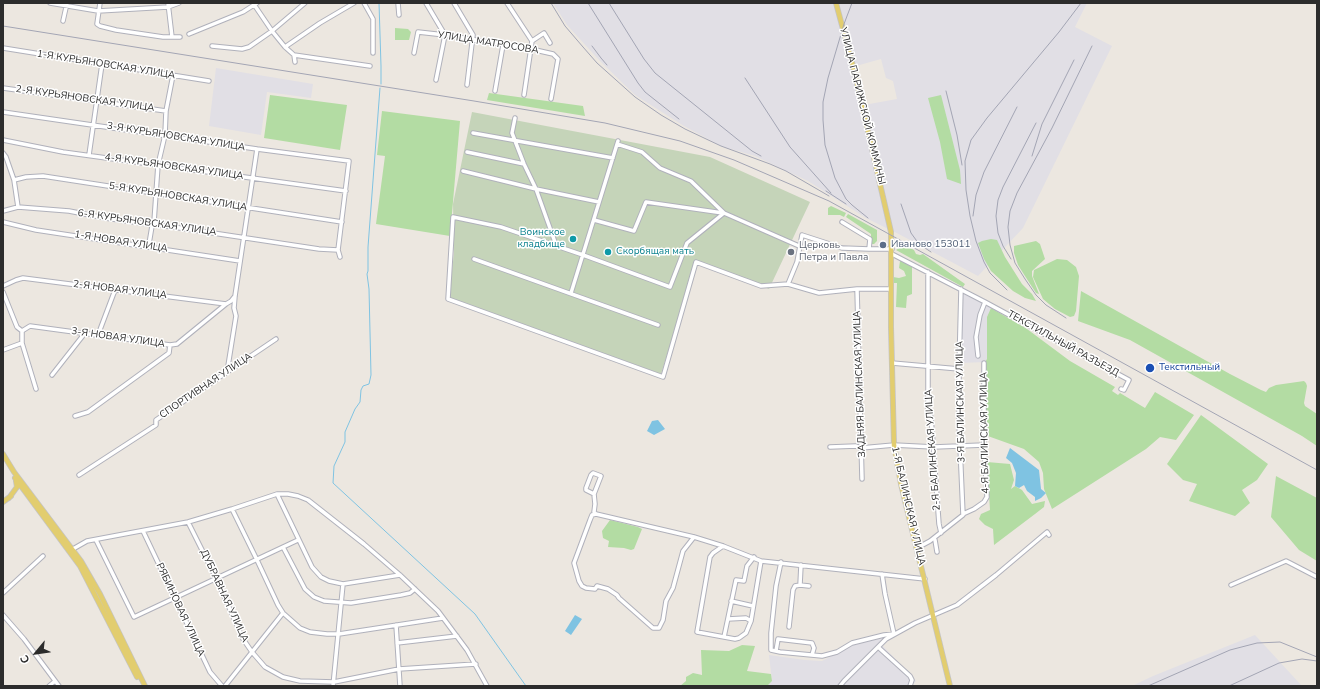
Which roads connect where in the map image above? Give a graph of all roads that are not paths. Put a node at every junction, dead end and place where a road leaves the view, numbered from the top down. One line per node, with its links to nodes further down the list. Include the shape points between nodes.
1 (50, 3): 14 (street)
2 (100, 3): 16 (street)
3 (179, 3): 15 (street)
4 (305, 3): 19 (street)
5 (354, 3): 30 (street)
6 (364, 3): 32 (street, via 373,19)
7 (398, 3): 17 (street)
8 (426, 3): 21 (street)
9 (460, 3): 13 (street)
10 (507, 3): 25 (street)
11 (836, 3): 84 (main road, УЛИЦА ПАРИЖСКОЙ КОММУНЫ, via 881,186 891,232)
12 (255, 4): 19 (street); 20 (street, via 243,12)
13 (454, 4): 24 (street)
14 (67, 5): 16 (street); 18 (street)
15 (168, 5): 16 (street); 22 (street)
16 (98, 11): 22 (street, via 97,24 116,30)
17 (398, 15)
18 (64, 21)
19 (272, 31): 28 (street, via 242,49); 30 (street)
20 (189, 34)
21 (445, 35): 24 (street, УЛИЦА МАТРОСОВА); 33 (street, УЛИЦА МАТРОСОВА, via 418,32); 40 (street)
22 (172, 37): 23 (street)
23 (180, 37)
24 (473, 40): 27 (street, УЛИЦА МАТРОСОВА); 41 (street)
25 (532, 41): 26 (street, via 544,33); 31 (street)
26 (550, 43)
27 (503, 45): 31 (street, УЛИЦА МАТРОСОВА); 43 (street)
28 (212, 46)
29 (3, 48): 36 (street, 1-Я КУРЬЯНОВСКАЯ УЛИЦА)
30 (285, 48): 34 (street)
31 (531, 49): 44 (street); 45 (street, УЛИЦА МАТРОСОВА, via 557,56)
32 (373, 53)
33 (414, 53)
34 (294, 55): 35 (street); 37 (street)
35 (295, 62)
36 (102, 64): 38 (street, 1-Я КУРЬЯНОВСКАЯ УЛИЦА); 46 (street)
37 (370, 66)
38 (172, 75): 39 (street, 1-Я КУРЬЯНОВСКАЯ УЛИЦА); 47 (street)
39 (209, 80)
40 (436, 80)
41 (467, 85)
42 (3, 88): 46 (street, 2-Я КУРЬЯНОВСКАЯ УЛИЦА)
43 (495, 91)
44 (524, 95)
45 (551, 99)
46 (96, 101): 47 (street, 2-Я КУРЬЯНОВСКАЯ УЛИЦА); 50 (street)
47 (166, 111): 52 (street)
48 (3, 112): 50 (street, 3-Я КУРЬЯНОВСКАЯ УЛИЦА)
49 (515, 118): 54 (street, via 512,133)
50 (94, 125): 52 (street, 3-Я КУРЬЯНОВСКАЯ УЛИЦА); 58 (street)
51 (473, 133): 54 (street)
52 (165, 135): 55 (street, 3-Я КУРЬЯНОВСКАЯ УЛИЦА); 61 (street)
53 (3, 140): 58 (street, 4-Я КУРЬЯНОВСКАЯ УЛИЦА)
54 (515, 141): 59 (street); 60 (street)
55 (257, 149): 63 (street); 66 (street, 3-Я КУРЬЯНОВСКАЯ УЛИЦА, via 349,160)
56 (467, 152): 60 (street)
57 (3, 153): 64 (street)
58 (89, 155): 61 (street, 4-Я КУРЬЯНОВСКАЯ УЛИЦА)
59 (613, 158): 68 (street); 72 (street, via 618,143 642,152 660,168 691,181)
60 (524, 164): 65 (street)
61 (158, 165): 63 (street, 4-Я КУРЬЯНОВСКАЯ УЛИЦА); 67 (street)
62 (463, 171): 65 (street)
63 (252, 179): 66 (street, 4-Я КУРЬЯНОВСКАЯ УЛИЦА); 70 (street)
64 (14, 180): 67 (street, 5-Я КУРЬЯНОВСКАЯ УЛИЦА, via 43,176); 69 (street)
65 (536, 189): 68 (street); 80 (street)
66 (346, 191): 76 (street)
67 (155, 194): 70 (street, 5-Я КУРЬЯНОВСКАЯ УЛИЦА); 75 (street)
68 (599, 202): 73 (street)
69 (18, 207): 71 (street, 6-Я КУРЬЯНОВСКАЯ УЛИЦА); 75 (street, 6-Я КУРЬЯНОВСКАЯ УЛИЦА, via 69,211 148,224)
70 (248, 208): 76 (street, 5-Я КУРЬЯНОВСКАЯ УЛИЦА); 78 (street)
71 (3, 211)
72 (724, 213): 73 (street, via 646,202 634,231); 81 (street); 85 (street, via 687,243 670,287)
73 (594, 220): 85 (street)
74 (3, 222): 79 (street, 1-Я НОВАЯ УЛИЦА, via 36,230)
75 (154, 222): 78 (street, 6-Я КУРЬЯНОВСКАЯ УЛИЦА); 79 (street, via 149,244)
76 (342, 222): 82 (street)
77 (842, 222): 83 (street, via 870,239)
78 (243, 237): 82 (street, 6-Я КУРЬЯНОВСКАЯ УЛИЦА); 88 (street)
79 (136, 244): 88 (street, 1-Я НОВАЯ УЛИЦА)
80 (556, 245): 85 (street); 90 (street, via 501,227 453,217 448,299 663,377 696,262 761,286)
81 (799, 246): 83 (street, via 802,235 842,248); 90 (street, via 797,262)
82 (338, 250): 86 (street)
83 (869, 250): 84 (street)
84 (892, 251): 89 (street); 92 (main road, 1-Я БАЛИНСКАЯ УЛИЦА)
85 (583, 255): 97 (street)
86 (340, 257)
87 (474, 259): 97 (street)
88 (240, 260): 98 (street)
89 (928, 272): 93 (street); 112 (street, 2-Я БАЛИНСКАЯ УЛИЦА)
90 (788, 284): 95 (street, via 820,293)
91 (3, 286): 94 (street, 2-Я НОВАЯ УЛИЦА, via 23,278)
92 (891, 289): 95 (street); 110 (main road, 1-Я БАЛИНСКАЯ УЛИЦА)
93 (961, 289): 99 (street); 113 (street, 3-Я БАЛИНСКАЯ УЛИЦА)
94 (116, 290): 100 (street, 2-Я НОВАЯ УЛИЦА); 104 (street)
95 (857, 290): 124 (street, ЗАДНЯЯ БАЛИНСКАЯ УЛИЦА)
96 (3, 292): 102 (street, via 17,327)
97 (571, 293): 101 (street)
98 (235, 296): 100 (street); 114 (street, via 236,316)
99 (985, 302): 109 (street, via 976,337); 117 (street, ТЕКСТИЛЬНЫЙ РАЗЪЕЗД, via 1129,380 1124,390)
100 (226, 304): 107 (street, 3-Я НОВАЯ УЛИЦА, via 177,344)
101 (658, 325)
102 (22, 331): 103 (street, 3-Я НОВАЯ УЛИЦА, via 30,326); 106 (street)
103 (85, 333): 104 (street, 3-Я НОВАЯ УЛИЦА); 115 (street)
104 (98, 335): 107 (street, 3-Я НОВАЯ УЛИЦА)
105 (276, 339): 114 (street, СПОРТИВНАЯ УЛИЦА)
106 (22, 343): 108 (street); 116 (street)
107 (170, 345): 118 (street, via 170,353 88,412)
108 (3, 350)
109 (978, 356)
110 (892, 363): 112 (street); 119 (main road, 1-Я БАЛИНСКАЯ УЛИЦА)
111 (984, 363): 120 (street, 4-Я БАЛИНСКАЯ УЛИЦА)
112 (928, 367): 113 (street); 123 (street, 2-Я БАЛИНСКАЯ УЛИЦА, via 928,412 931,417)
113 (959, 369): 121 (street, 3-Я БАЛИНСКАЯ УЛИЦА)
114 (225, 372): 128 (street, СПОРТИВНАЯ УЛИЦА, via 156,420 156,425)
115 (52, 375)
116 (36, 389)
117 (1122, 389)
118 (76, 416)
119 (894, 445): 123 (street); 124 (street); 149 (main road, 1-Я БАЛИНСКАЯ УЛИЦА)
120 (984, 445): 121 (street); 138 (street, 4-Я БАЛИНСКАЯ УЛИЦА, via 987,497 984,502)
121 (960, 446): 123 (street); 138 (street, 3-Я БАЛИНСКАЯ УЛИЦА)
122 (830, 447): 124 (street)
123 (934, 447): 141 (street, 2-Я БАЛИНСКАЯ УЛИЦА)
124 (861, 448): 129 (street, ЗАДНЯЯ БАЛИНСКАЯ УЛИЦА)
125 (3, 454): 130 (main road)
126 (3, 460): 127 (main road)
127 (12, 474): 130 (main road); 134 (main road, via 17,487)
128 (79, 475)
129 (862, 479)
130 (23, 486): 133 (main road); 134 (main road); 150 (main road)
131 (277, 494): 136 (street); 145 (street); 159 (street, via 293,494 308,500)
132 (594, 494): 132 (street, via 586,490 594,473 601,476); 137 (street)
133 (27, 495): 134 (main road, via 19,493); 196 (main road, via 80,566)
134 (9, 498): 135 (main road)
135 (3, 502)
136 (232, 509): 139 (street); 154 (street)
137 (596, 514): 143 (street); 143 (street, via 592,515 574,563 579,581 582,586 591,590 597,586 608,589 656,629 663,620 666,601 671,594 683,550)
138 (963, 514): 141 (street)
139 (188, 522): 140 (street); 161 (street, ДУБРАВНАЯ УЛИЦА)
140 (143, 531): 144 (street); 169 (street, РЯБИНОВАЯ УЛИЦА)
141 (941, 533): 149 (street)
142 (1049, 535): 175 (street, via 1047,532 966,599)
143 (694, 537): 147 (street)
144 (96, 540): 150 (street); 169 (street, via 134,617)
145 (298, 540): 148 (street); 163 (street, via 319,575 329,581)
146 (935, 540): 151 (street)
147 (723, 546): 153 (street); 184 (street, via 710,557 697,632)
148 (282, 548): 154 (street); 171 (street, via 308,592 324,601)
149 (917, 548): 162 (main road, 1-Я БАЛИНСКАЯ УЛИЦА)
150 (73, 549): 197 (main road, via 100,594)
151 (938, 552)
152 (43, 556): 168 (street)
153 (754, 557): 155 (street); 170 (street, via 747,566 744,582 736,580)
154 (257, 560): 161 (street); 173 (street)
155 (761, 561): 156 (street, 1-Я БАЛИНСКАЯ УЛИЦА); 172 (street)
156 (781, 562): 157 (street, 1-Я БАЛИНСКАЯ УЛИЦА); 187 (street, via 771,633 771,650)
157 (801, 565): 158 (street, 1-Я БАЛИНСКАЯ УЛИЦА); 164 (street)
158 (882, 574): 162 (street, 1-Я БАЛИНСКАЯ УЛИЦА); 182 (street)
159 (400, 575): 163 (street); 167 (street)
160 (1317, 577): 165 (street, via 1286,562)
161 (216, 578): 169 (street); 188 (street, ДУБРАВНАЯ УЛИЦА)
162 (925, 579): 175 (main road)
163 (343, 584): 171 (street)
164 (800, 585): 166 (street); 180 (street, via 793,590)
165 (1232, 585)
166 (810, 586)
167 (415, 589): 171 (street, via 410,593 392,597); 176 (street)
168 (3, 594)
169 (175, 598): 198 (street, РЯБИНОВАЯ УЛИЦА, via 210,672)
170 (731, 601): 172 (street); 177 (street)
171 (342, 603): 181 (street)
172 (753, 606): 178 (street)
173 (283, 613): 181 (street, via 300,628 310,632); 188 (street)
174 (3, 615): 192 (street)
175 (934, 615): 182 (street); 204 (main road)
176 (443, 618): 179 (street); 183 (street)
177 (728, 619): 178 (street, via 746,618); 184 (street)
178 (751, 621): 184 (street, via 746,633 739,638)
179 (396, 625): 181 (street); 185 (street)
180 (789, 625)
181 (339, 634): 193 (street)
182 (894, 634): 186 (street); 189 (street, via 852,643 837,652 822,656)
183 (457, 636): 185 (street); 190 (street)
184 (724, 637)
185 (397, 643): 191 (street)
186 (878, 647): 202 (street); 203 (street, via 910,676)
187 (776, 651): 189 (street); 189 (street, via 778,639 812,643)
188 (252, 652): 193 (street, ДУБРАВНАЯ УЛИЦА, via 266,667 288,679); 199 (street)
189 (812, 655)
190 (476, 664): 191 (street, ДУБРАВНАЯ УЛИЦА); 201 (street)
191 (399, 669): 193 (street, ДУБРАВНАЯ УЛИЦА); 200 (street)
192 (55, 681): 194 (street); 195 (street)
193 (334, 684)
194 (49, 686)
195 (59, 686)
196 (142, 686)
197 (145, 686)
198 (222, 686)
199 (225, 686)
200 (400, 686)
201 (487, 686)
202 (840, 686)
203 (910, 686)
204 (950, 686)

